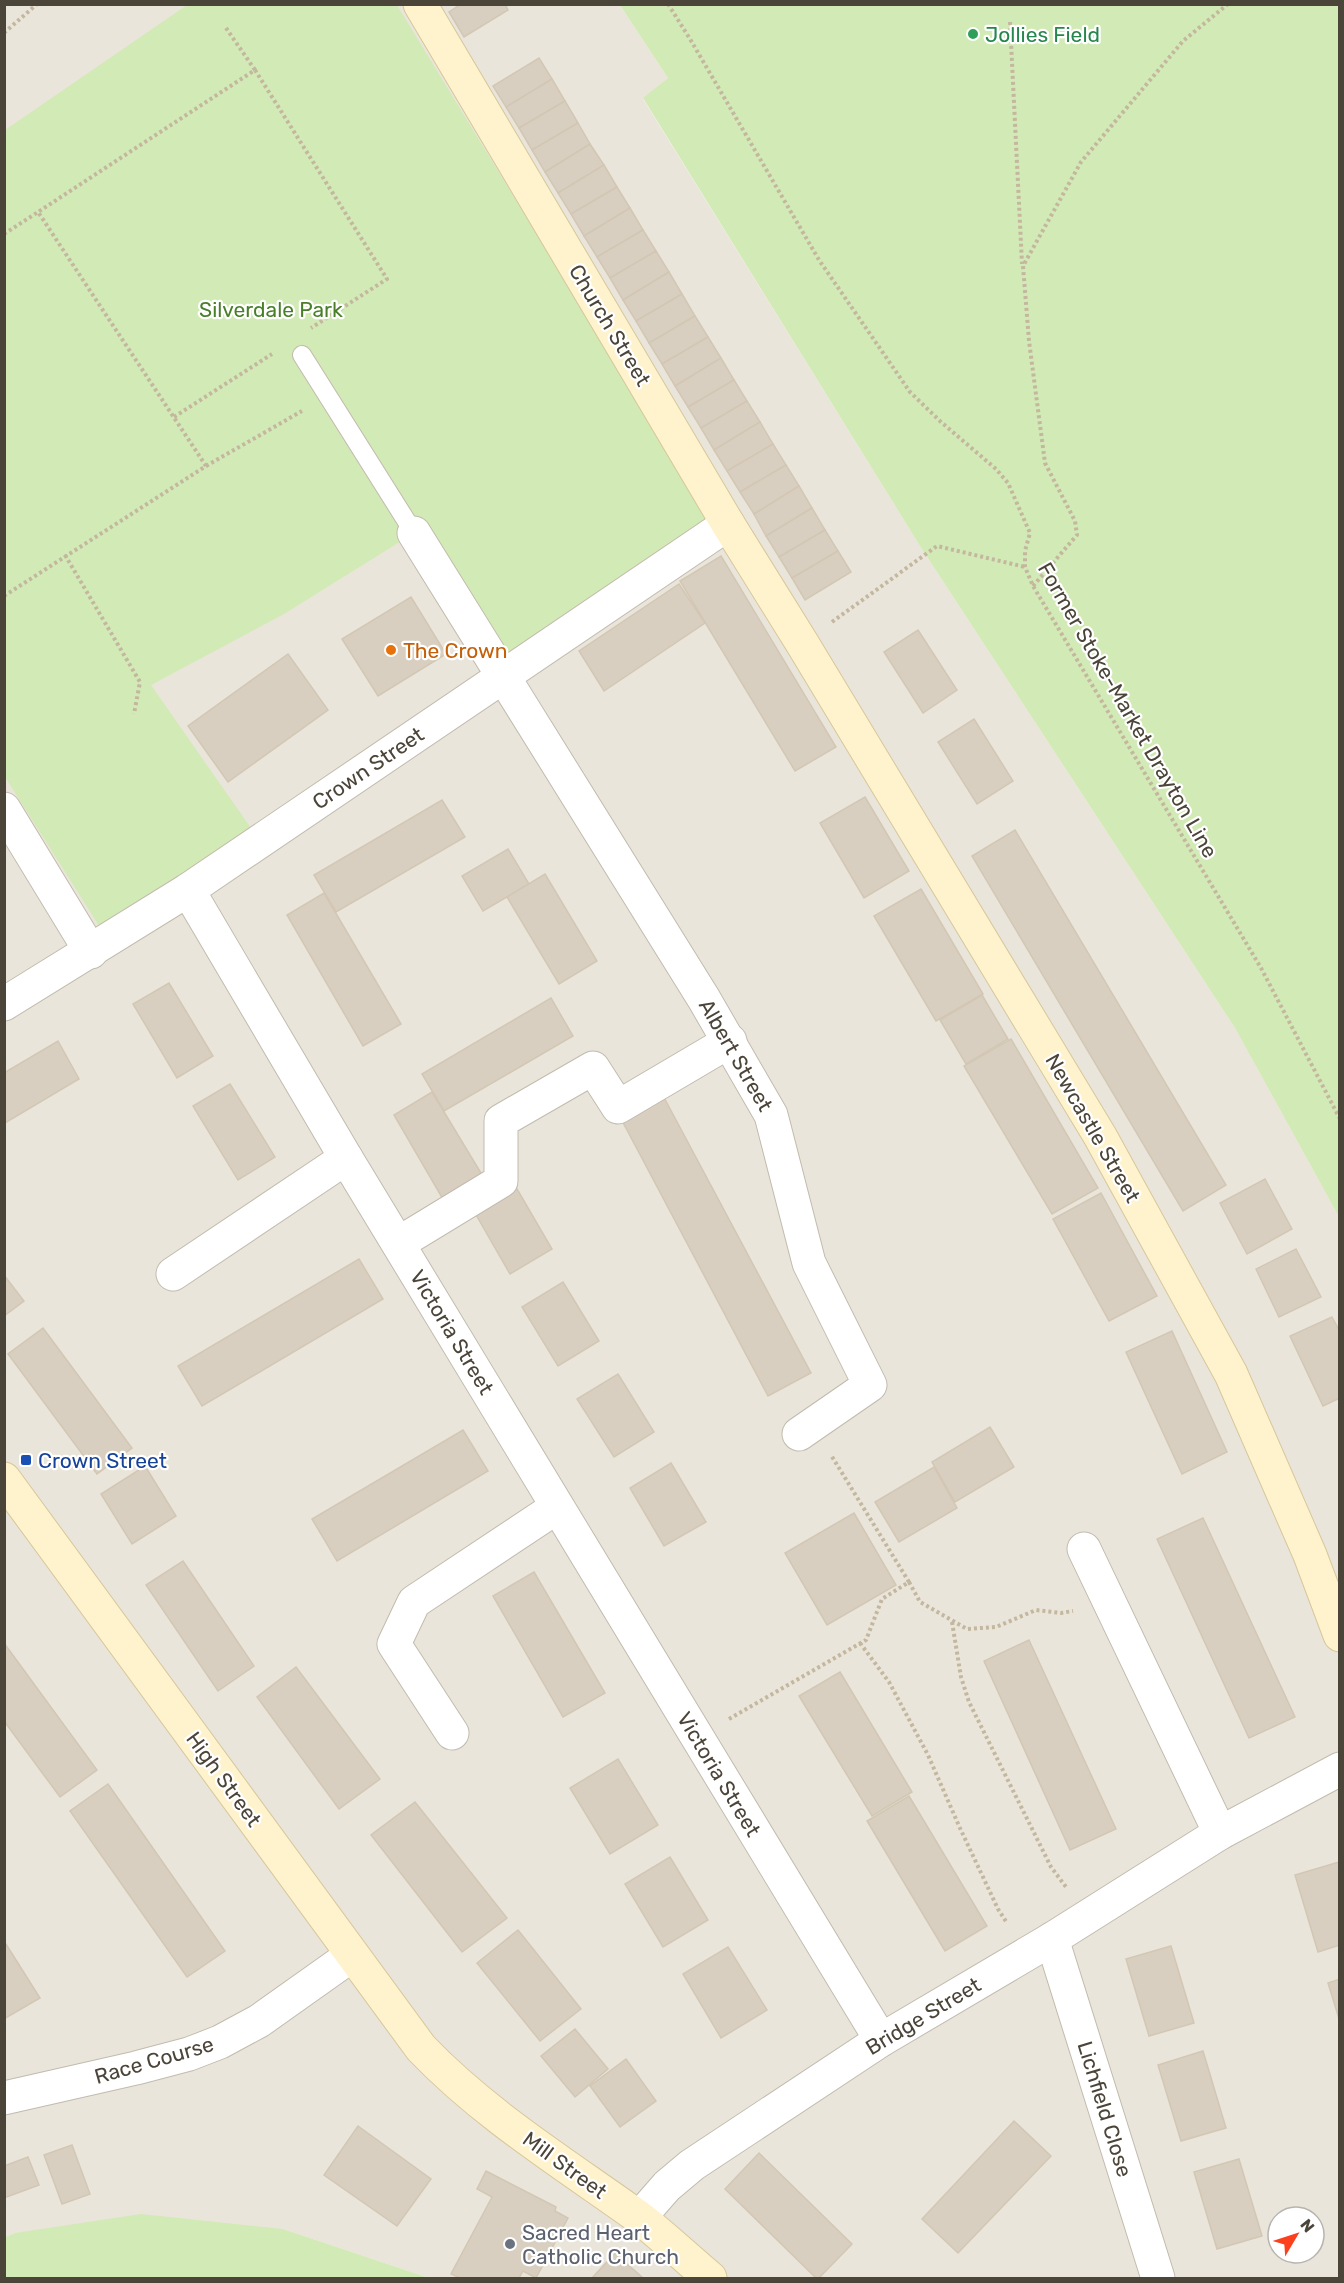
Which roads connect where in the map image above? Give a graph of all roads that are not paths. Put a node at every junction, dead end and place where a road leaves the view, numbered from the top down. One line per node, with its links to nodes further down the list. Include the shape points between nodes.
1 (420, 4): 3 (main road, Church Street)
2 (302, 355): 4 (lane)
3 (728, 524): 5 (main road, Church Street); 6 (street, Crown Street)
4 (414, 533): 6 (street, Albert Street)
5 (802, 644): 19 (main road, Newcastle Street, via 1100,1136 1231,1374 1310,1555)
6 (504, 676): 8 (street, Crown Street); 11 (street, Albert Street)
7 (4, 809): 9 (street)
8 (188, 890): 9 (street, Crown Street); 12 (street, Victoria Street)
9 (91, 952): 10 (street, Crown Street)
10 (4, 1004)
11 (730, 1041): 13 (street, via 618,1107 593,1068 501,1121 501,1181); 15 (street, Albert Street, via 771,1116 809,1263 870,1385)
12 (346, 1158): 13 (street, Victoria Street); 14 (street)
13 (399, 1243): 17 (street, Victoria Street)
14 (173, 1274)
15 (806, 1429)
16 (4, 1479): 24 (main road, High Street)
17 (557, 1507): 20 (street, via 414,1602 394,1644); 25 (street, Victoria Street)
18 (1084, 1550): 22 (street)
19 (1340, 1635)
20 (452, 1734)
21 (1340, 1769): 22 (street, Bridge Street)
22 (1220, 1833): 23 (street, Bridge Street)
23 (1039, 1946): 25 (street, Bridge Street); 30 (street, Lichfield Close)
24 (352, 1955): 26 (main road, High Street, via 421,2048); 27 (street, Race Course, via 259,2021 220,2042 147,2065)
25 (881, 2040): 28 (street, Bridge Street, via 692,2165)
26 (447, 2076): 28 (main road, Mill Street, via 540,2149)
27 (4, 2098)
28 (639, 2218): 29 (main road, Mill Street)
29 (710, 2278)
30 (1158, 2278)

